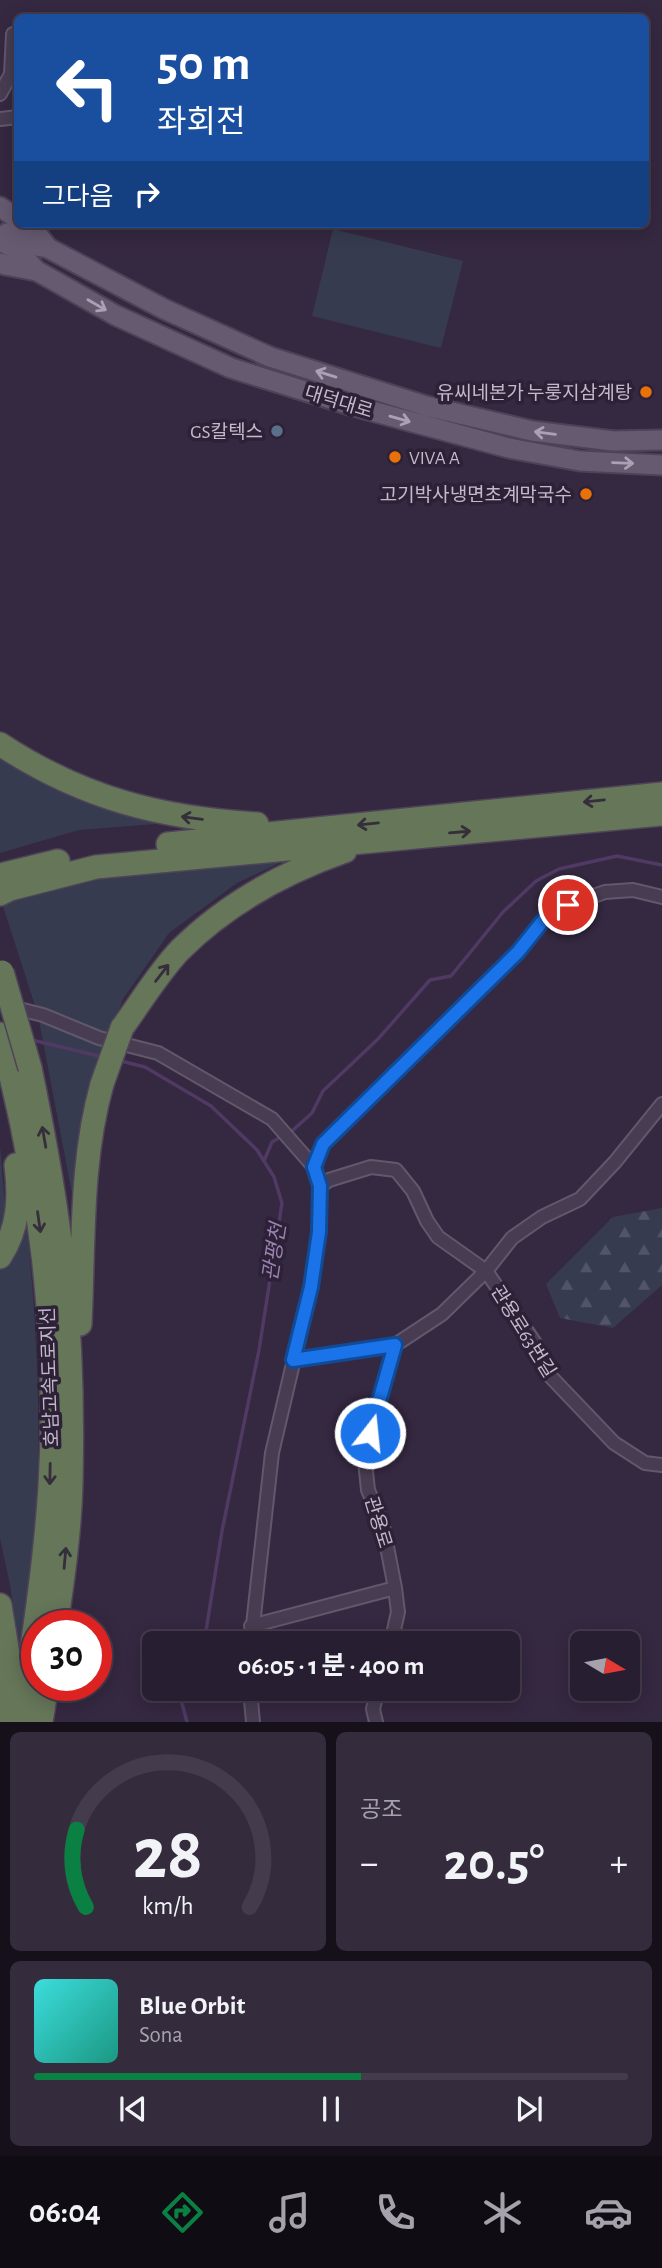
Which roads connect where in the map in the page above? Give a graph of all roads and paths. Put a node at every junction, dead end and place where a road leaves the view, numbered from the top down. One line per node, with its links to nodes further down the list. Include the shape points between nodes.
1 (13, 34): 2 (street, via 11,74)
2 (0, 94)
3 (31, 228): 6 (main road, 대덕대로)
4 (0, 229): 6 (main road, 대덕대로, via 25,244)
5 (0, 241): 8 (main road, 대덕대로, via 17,250)
6 (48, 247): 9 (main road, 대덕대로, one-way to 6, via 613,441 532,431 426,406 270,357 164,309)
7 (0, 263): 8 (main road, 대덕대로)
8 (37, 271): 10 (main road, 대덕대로, one-way to 10, via 115,315 242,372 509,448 580,461)
9 (662, 440)
10 (662, 465)
11 (0, 744): 14 (highway, one-way to 11, via 244,824 152,811 75,785)
12 (662, 794): 14 (highway, one-way to 14)
13 (662, 814): 15 (highway, one-way to 13)
14 (334, 827): 16 (highway, via 96,852)
15 (392, 839): 16 (highway, via 96,867); 30 (highway, one-way to 15, bridge, via 86,1166 93,1115 122,1028 179,952 224,912 304,867)
16 (3, 882)
17 (662, 897): 23 (street, via 633,890 605,892 546,917 518,952 323,1144)
18 (1, 969): 30 (highway, 호남고속도로지선, one-way to 18, bridge, via 68,1331 58,1227 30,1068)
19 (0, 1004): 23 (street, via 158,1053 272,1119)
20 (0, 1034): 41 (highway, 호남고속도로지선, one-way to 41, via 25,1135 49,1321 50,1484 43,1569)
21 (0, 1094): 25 (highway, via 19,1193 14,1228)
22 (662, 1104): 26 (street, via 580,1199 512,1238)
23 (311, 1163): 24 (street)
24 (320, 1186): 26 (street, via 371,1167 396,1170 438,1237); 28 (street, via 311,1287)
25 (0, 1257)
26 (486, 1271): 27 (street, via 443,1314); 29 (street, 관용로63번길, via 537,1346 550,1376 614,1443 645,1463)
27 (395, 1345): 28 (street); 31 (street, 관용로, via 364,1452 368,1490 383,1526)
28 (293, 1360): 34 (street, via 272,1452)
29 (662, 1465)
30 (71, 1485): 33 (highway, 호남고속도로지선, one-way to 30)
31 (395, 1588): 34 (street); 36 (street, 관용로, via 398,1612)
32 (0, 1605): 40 (highway, via 8,1654)
33 (59, 1610)
34 (251, 1626): 35 (street)
35 (251, 1631)
36 (394, 1631)
37 (44, 1701): 42 (highway)
38 (251, 1701): 43 (street)
39 (375, 1701): 44 (street)
40 (6, 1722)
41 (20, 1722)
42 (41, 1722)
43 (253, 1722)
44 (376, 1722)

